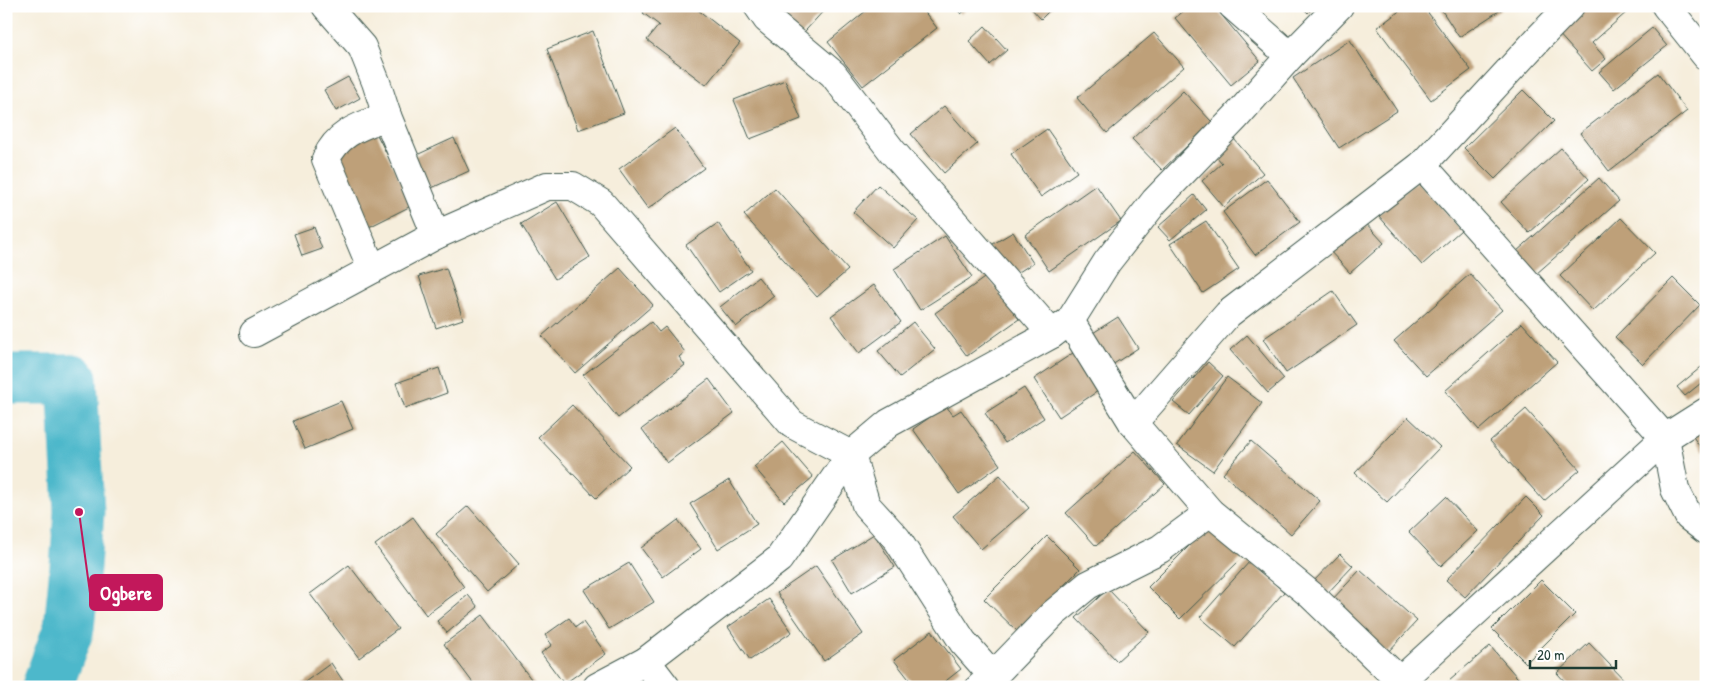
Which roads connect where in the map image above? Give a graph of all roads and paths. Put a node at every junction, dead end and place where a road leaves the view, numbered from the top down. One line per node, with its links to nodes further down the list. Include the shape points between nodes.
1 (326, 6): 9 (street, via 362,47)
2 (758, 6): 13 (street, via 768,19 833,74 892,151)
3 (1234, 6): 7 (street)
4 (1339, 6): 7 (street)
5 (1570, 6): 10 (street)
6 (1666, 6): 8 (street)
7 (1290, 56): 13 (street, via 1236,118 1154,201)
8 (1706, 56)
9 (387, 116): 11 (street); 12 (street, via 353,129 332,146 326,159)
10 (1422, 165): 16 (street, via 1228,314); 17 (street)
11 (436, 235): 12 (street); 18 (street, via 547,186 573,186 601,204 792,424)
12 (372, 269): 14 (street)
13 (1061, 328): 16 (street); 18 (street, via 889,422)
14 (254, 333)
15 (1706, 412): 17 (street)
16 (1133, 423): 19 (street)
17 (1665, 438): 20 (street, via 1675,489 1689,517); 23 (street)
18 (851, 455): 21 (street, via 779,559); 22 (street, via 866,505 897,539)
19 (1210, 512): 22 (street, via 1160,549 1088,585 1053,614); 23 (street, via 1311,595)
20 (1706, 530)
21 (646, 661): 24 (street); 25 (street)
22 (987, 681)
23 (1398, 684)
24 (597, 687)
25 (666, 687)

